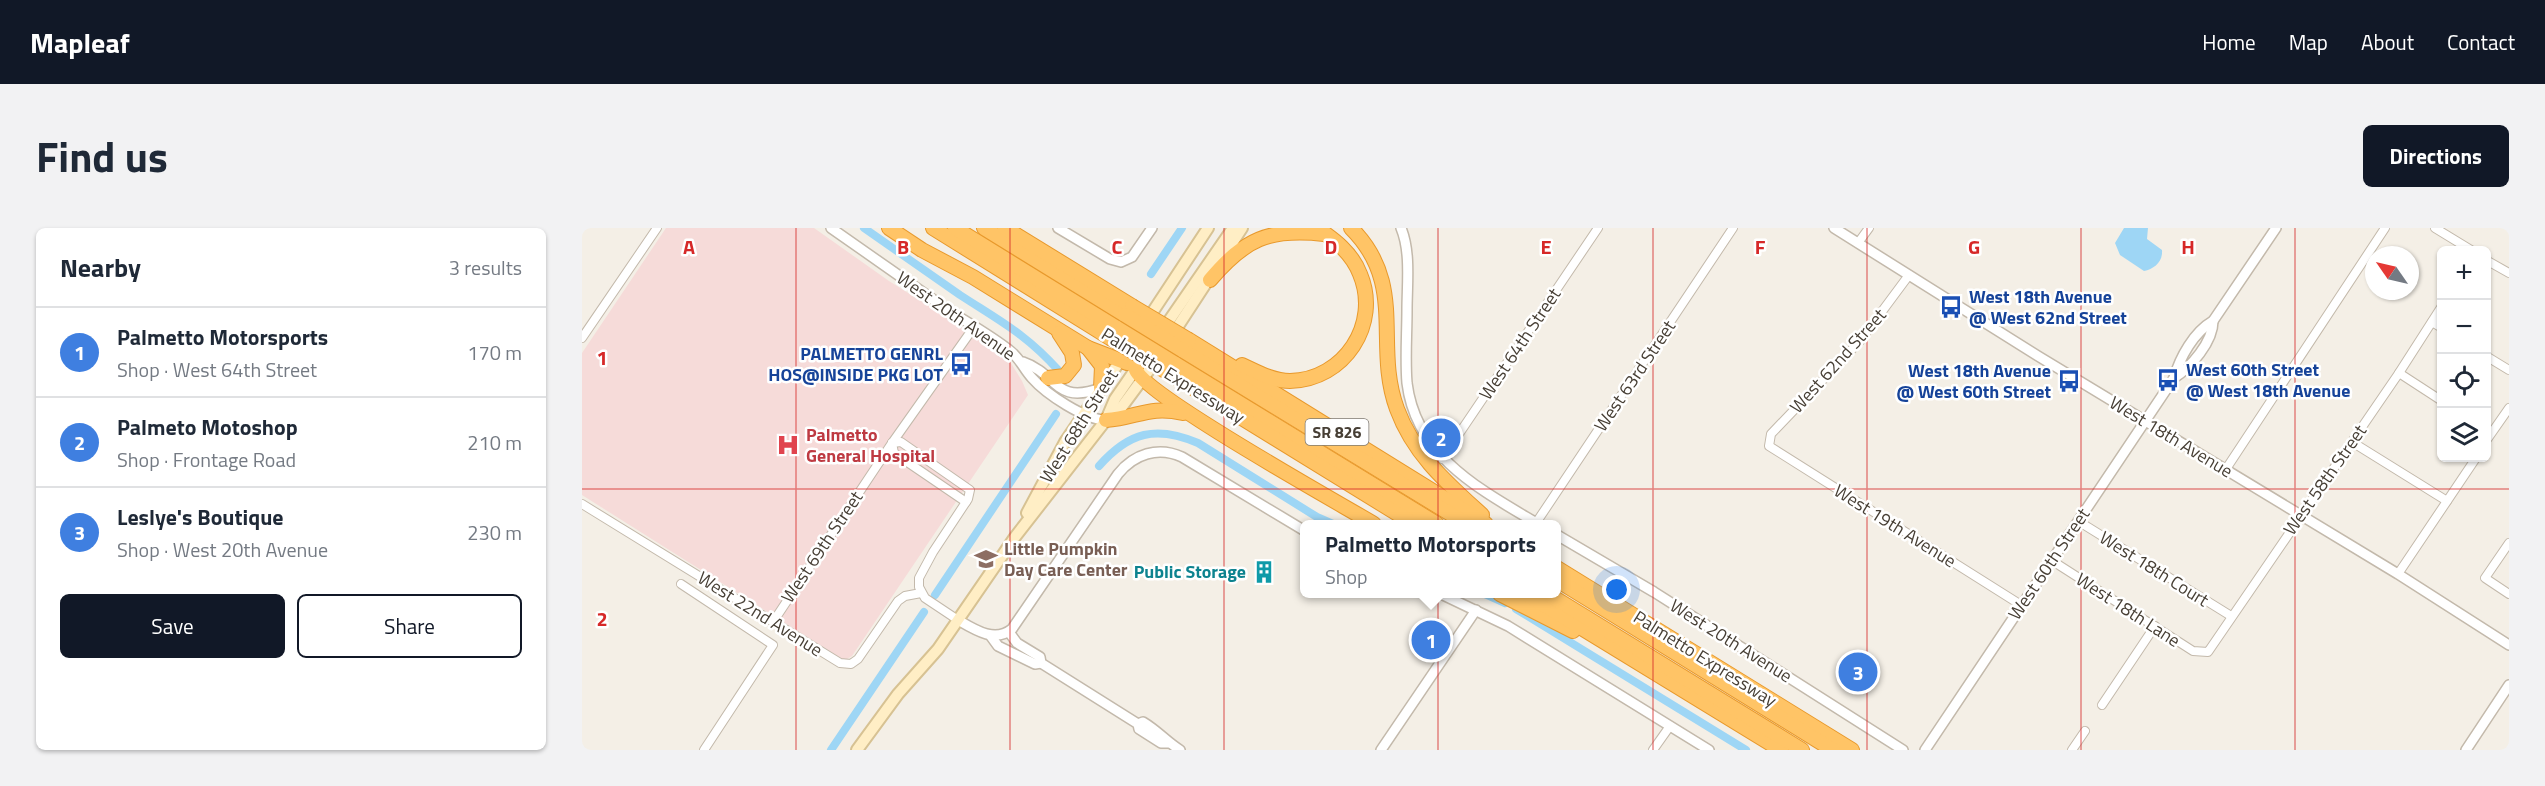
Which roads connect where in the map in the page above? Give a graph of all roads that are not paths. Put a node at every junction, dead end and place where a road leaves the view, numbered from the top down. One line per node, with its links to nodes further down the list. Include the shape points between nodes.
1 (657, 228): 37 (street)
2 (831, 228): 33 (street, West 20th Avenue)
3 (889, 228): 34 (highway)
4 (933, 228): 36 (highway, Palmetto Expressway / SR 826)
5 (956, 228): 36 (highway)
6 (984, 228): 29 (highway)
7 (1005, 228): 29 (highway, SR 826)
8 (1058, 228): 9 (street, via 1121,262 1132,257)
9 (1152, 228)
10 (1208, 228): 35 (main road, West 68th Street)
11 (1233, 228): 43 (main road, West 68th Street)
12 (1242, 228): 28 (main road, West 68th Street)
13 (1351, 228): 71 (highway, via 1368,248 1381,277 1388,314 1390,382 1408,435 1430,466)
14 (1401, 228): 59 (street, via 1407,266 1407,383 1421,429)
15 (1598, 228): 59 (street, West 64th Street)
16 (1733, 228): 73 (street, West 63rd Street)
17 (1834, 228): 23 (street, West 18th Avenue)
18 (1869, 228): 23 (street)
19 (2276, 228): 54 (street, West 60th Street, via 2213,321 2213,332 2186,370 2174,378)
20 (2385, 228): 61 (street)
21 (2435, 228): 24 (street)
22 (1322, 232): 28 (highway, via 1290,228 1271,231 1241,246); 38 (highway, via 1348,254 1366,289 1365,321 1359,338 1336,365 1320,375 1288,381)
23 (1858, 243): 27 (street, West 18th Avenue)
24 (2464, 246)
25 (2491, 262): 26 (street)
26 (2509, 273)
27 (1909, 275): 54 (street, West 18th Avenue); 58 (street, West 62nd Street, via 1860,341 1771,434)
28 (1210, 280): 43 (main road, West 68th Street)
29 (1129, 310): 38 (highway, SR 826, bridge)
30 (2437, 314): 31 (street, West 58th Street)
31 (2432, 322): 32 (street); 46 (street, West 58th Street)
32 (2437, 325)
33 (974, 327): 42 (street, West 20th Avenue); 57 (street, West 69th Street)
34 (1054, 327): 39 (highway); 47 (highway, via 1074,362 1065,376)
35 (1140, 330): 41 (main road, West 68th Street); 43 (highway)
36 (1114, 333): 44 (highway, Palmetto Expressway / SR 826, bridge)
37 (582, 338)
38 (1185, 345): 69 (highway); 70 (highway, SR 826)
39 (1088, 348): 41 (highway); 48 (highway, via 1102,366)
40 (2491, 359): 45 (street)
41 (1119, 361): 43 (highway); 48 (main road, West 68th Street)
42 (1023, 362): 47 (street, West 20th Avenue); 51 (street, West 20th Avenue, via 1035,381)
43 (1139, 368): 52 (highway); 53 (main road, West 68th Street, via 1121,408)
44 (1170, 368): 67 (highway, Palmetto Expressway / SR 826); 68 (highway)
45 (2509, 370)
46 (2398, 373): 49 (street); 56 (street, West 58th Street)
47 (1048, 378): 48 (street, West 20th Avenue, via 1071,394)
48 (1101, 388): 51 (main road, West 68th Street)
49 (2437, 398)
50 (2509, 408): 55 (street)
51 (1083, 414): 53 (street, West 20th Avenue); 76 (main road, West 68th Street)
52 (1194, 415): 53 (highway, via 1167,409); 66 (highway)
53 (1106, 420): 76 (main road, West 68th Street)
54 (2145, 421): 61 (street, West 18th Avenue); 74 (street, West 60th Street)
55 (2491, 429)
56 (2352, 442): 62 (street); 65 (street, West 58th Street)
57 (892, 443): 63 (street, via 894,453); 63 (street, via 901,442 969,488); 94 (street, West 69th Street)
58 (1769, 446): 90 (street, West 19th Avenue)
59 (1442, 459): 72 (street)
60 (2473, 462): 62 (street)
61 (2226, 469): 65 (street, West 18th Avenue)
62 (2447, 501): 81 (street)
63 (966, 502): 84 (street, via 922,571)
64 (582, 504): 94 (street, West 22nd Avenue)
65 (2301, 515): 81 (street, West 18th Avenue); 92 (street, West 58th Street)
66 (1366, 520)
67 (1406, 520)
68 (1428, 520)
69 (1459, 520)
70 (1478, 520)
71 (1488, 520)
72 (1531, 520)
73 (1540, 520)
74 (2078, 521): 79 (street, West 60th Street); 92 (street, West 18th Court)
75 (1300, 528): 96 (street, via 1182,457 1155,452 1138,457 1121,470)
76 (1015, 537): 93 (main road, West 68th Street)
77 (1561, 537): 116 (street, West 20th Avenue)
78 (2509, 543): 85 (street, via 2485,578)
79 (2051, 561): 90 (street, West 60th Street); 95 (street, West 18th Lane)
80 (1561, 570): 115 (highway, Palmetto Expressway)
81 (2398, 574): 98 (street, West 18th Avenue)
82 (1561, 582): 114 (highway)
83 (681, 584): 106 (street, via 773,645)
84 (921, 593): 93 (street); 94 (street, West 22nd Avenue, via 898,601 851,664 837,662)
85 (2509, 594)
86 (1450, 598): 91 (street)
87 (1507, 598): 99 (highway)
88 (1533, 598): 99 (highway, Palmetto Expressway)
89 (1555, 598): 113 (highway)
90 (2021, 605): 117 (street, West 60th Street)
91 (1476, 610): 104 (street); 109 (street)
92 (2231, 616): 100 (street, West 58th Street)
93 (958, 620): 97 (street); 107 (main road, West 68th Street)
94 (773, 622)
95 (2155, 626): 100 (street, West 18th Lane, via 2193,651); 103 (street)
96 (1009, 632): 97 (street, via 1000,636); 101 (street, via 1017,643 1040,657)
97 (990, 634): 101 (street, via 998,646 1035,664)
98 (2509, 645)
99 (1619, 651): 112 (highway, Palmetto Expressway)
100 (2208, 652)
101 (1041, 663): 108 (street, via 1138,724 1143,722)
102 (2509, 685): 119 (street)
103 (2102, 705)
104 (1670, 726): 110 (street); 111 (street)
105 (2085, 731): 118 (street)
106 (704, 750)
107 (857, 750)
108 (1180, 750)
109 (1381, 750)
110 (1653, 750)
111 (1709, 750)
112 (1781, 750)
113 (1802, 750)
114 (1833, 750)
115 (1852, 750)
116 (1903, 750)
117 (1925, 750)
118 (2072, 750)
119 (2466, 750)

